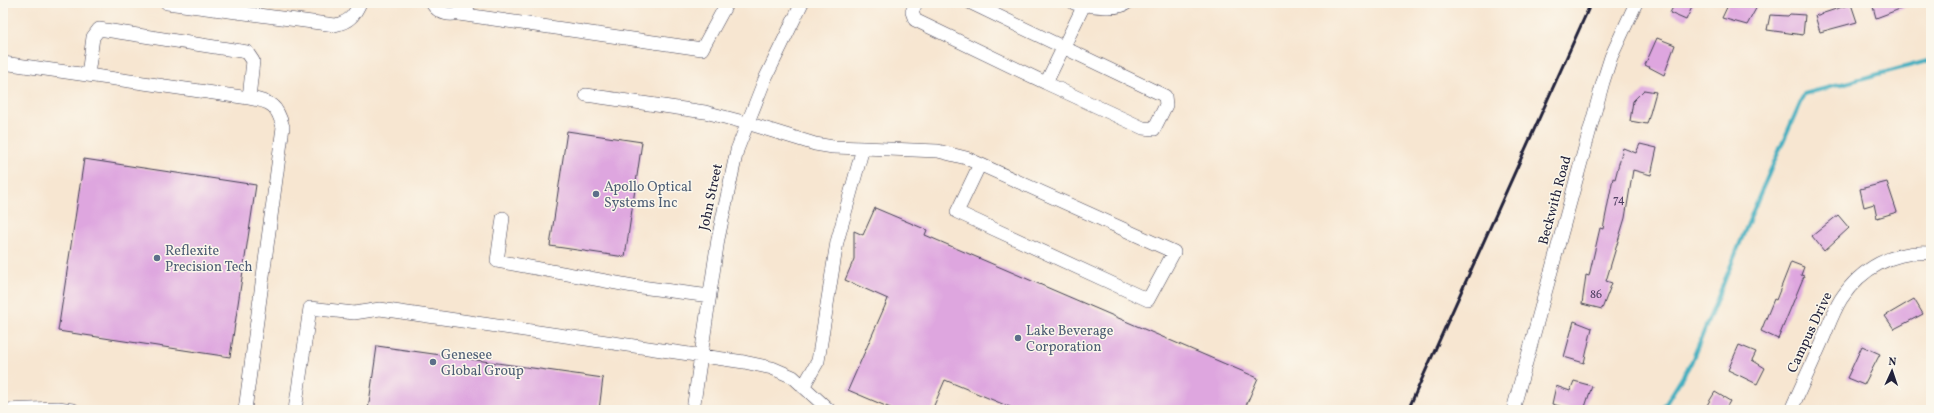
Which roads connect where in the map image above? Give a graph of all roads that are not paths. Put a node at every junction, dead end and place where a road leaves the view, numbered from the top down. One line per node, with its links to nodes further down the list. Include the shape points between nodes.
1 (167, 3): 2 (street, via 334,26 346,23 352,18)
2 (360, 3)
3 (432, 3): 12 (street, via 436,10 448,15)
4 (470, 3): 12 (street, via 466,10)
5 (727, 3): 12 (street, via 702,49)
6 (802, 3): 19 (street, John Street)
7 (916, 3): 16 (street, via 912,12 915,20)
8 (971, 3): 13 (street)
9 (1081, 3): 10 (street, via 1102,7 1124,6); 13 (street)
10 (1127, 3)
11 (1636, 3): 33 (street, Beckwith Road, via 1611,57 1603,82)
12 (459, 14)
13 (1063, 47): 16 (street); 16 (street, via 1165,96 1166,105 1154,129 1142,128)
14 (3, 63): 15 (street)
15 (88, 75): 18 (street); 18 (street, via 92,37 99,29 247,52 252,61)
16 (1046, 83)
17 (586, 95): 19 (street, via 705,112)
18 (249, 98): 29 (street, via 264,100 279,111 283,127)
19 (747, 123): 20 (street, via 815,144); 24 (street, John Street, via 727,189)
20 (863, 148): 21 (street, via 938,150); 26 (street, via 837,242 818,361)
21 (980, 164): 21 (street, via 1174,252 1148,300 957,212)
22 (503, 218): 24 (street, via 497,261 633,286)
23 (1931, 253): 34 (street, Campus Drive, via 1907,253 1889,258 1855,281 1841,300)
24 (710, 296): 25 (street, John Street)
25 (701, 357): 26 (street, via 772,368 793,378); 30 (street, via 380,309 354,313 310,308); 31 (street, John Street)
26 (803, 387): 32 (street)
27 (3, 410): 28 (street)
28 (73, 410)
29 (245, 410)
30 (295, 410)
31 (693, 410)
32 (829, 410)
33 (1513, 410)
34 (1791, 410)

